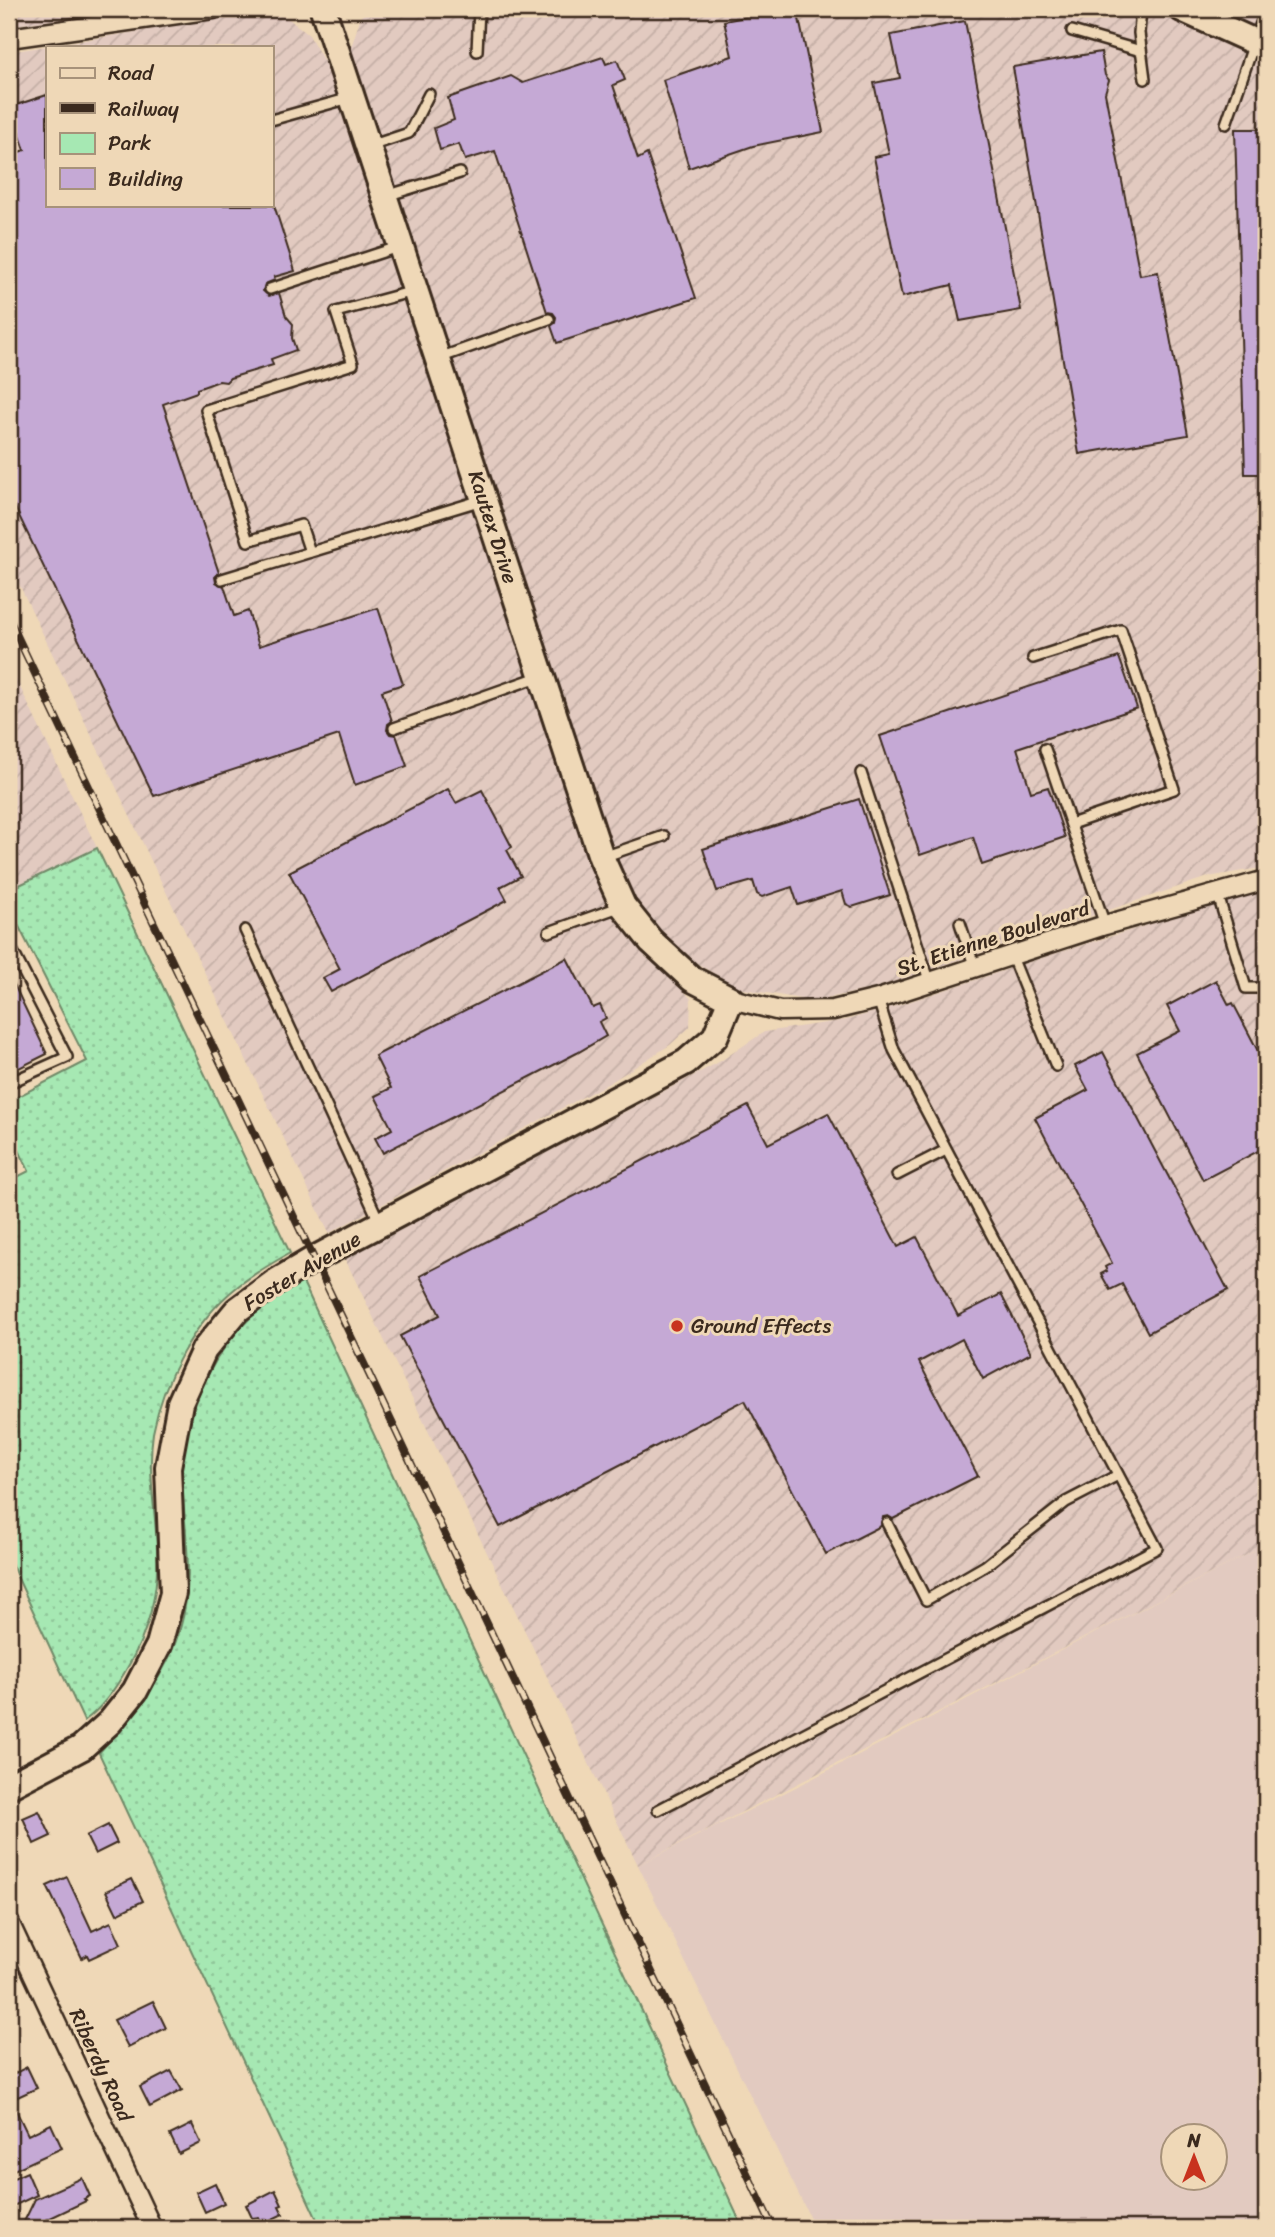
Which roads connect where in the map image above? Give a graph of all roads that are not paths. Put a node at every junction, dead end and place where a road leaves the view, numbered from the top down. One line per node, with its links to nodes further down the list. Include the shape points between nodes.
1 (213, 9): 7 (street)
2 (323, 9): 15 (street, Kautex Drive)
3 (479, 9): 11 (lane)
4 (1141, 9): 12 (lane)
5 (1182, 9): 10 (street)
6 (1266, 9): 10 (lane)
7 (104, 16): 9 (street)
8 (1072, 31): 12 (lane)
9 (9, 38)
10 (1261, 45): 17 (lane)
11 (477, 51)
12 (1141, 51): 13 (lane)
13 (1145, 79)
14 (429, 94): 18 (lane, via 409,133)
15 (352, 98): 16 (lane); 18 (street, Kautex Drive)
16 (273, 119)
17 (1226, 124)
18 (368, 146): 20 (street, Kautex Drive)
19 (460, 173): 20 (lane)
20 (384, 196): 21 (street, Kautex Drive)
21 (401, 246): 22 (lane); 23 (street, Kautex Drive)
22 (270, 289)
23 (416, 290): 25 (street, Kautex Drive); 27 (lane, via 335,312 353,364 206,410 248,541 301,525)
24 (549, 319): 25 (lane)
25 (438, 358): 26 (street, Kautex Drive)
26 (484, 499): 27 (lane); 30 (street, Kautex Drive)
27 (310, 552): 28 (lane)
28 (222, 579)
29 (1033, 658): 34 (lane, via 1121,629 1174,789)
30 (542, 676): 31 (lane); 36 (street, Kautex Drive)
31 (394, 728)
32 (1045, 749): 34 (lane)
33 (861, 773): 47 (lane)
34 (1071, 824): 41 (lane)
35 (664, 836): 36 (lane)
36 (601, 858): 39 (street, Kautex Drive)
37 (1266, 880): 38 (street, St. Etienne Boulevard)
38 (1217, 892): 41 (street, St. Etienne Boulevard); 48 (lane, via 1246,988)
39 (623, 905): 43 (lane); 49 (street, Kautex Drive, via 651,941 692,979)
40 (960, 923): 46 (lane)
41 (1105, 925): 45 (street, St. Etienne Boulevard)
42 (245, 930): 55 (lane)
43 (549, 932)
44 (9, 944): 52 (lane, via 68,1057)
45 (1012, 957): 46 (street, St. Etienne Boulevard); 51 (lane)
46 (975, 968): 47 (street, St. Etienne Boulevard)
47 (930, 983): 50 (street, St. Etienne Boulevard)
48 (1266, 988)
49 (731, 999): 50 (street, St. Etienne Boulevard, via 780,1011 833,1010); 55 (street, Foster Avenue, via 715,1037 686,1062)
50 (878, 999): 53 (lane, via 894,1050)
51 (1056, 1066)
52 (9, 1083)
53 (946, 1150): 54 (lane); 56 (lane)
54 (897, 1175)
55 (380, 1225): 58 (street, Foster Avenue, via 275,1282 237,1310 204,1350 180,1403 169,1466 173,1593 159,1645 135,1691 110,1722 81,1748)
56 (1118, 1475): 57 (lane, via 1066,1502 985,1566 926,1600); 59 (lane, via 1157,1548)
57 (887, 1523)
58 (9, 1786)
59 (658, 1810)
60 (9, 1922): 61 (street, Riberdy Road)
61 (152, 2228)

